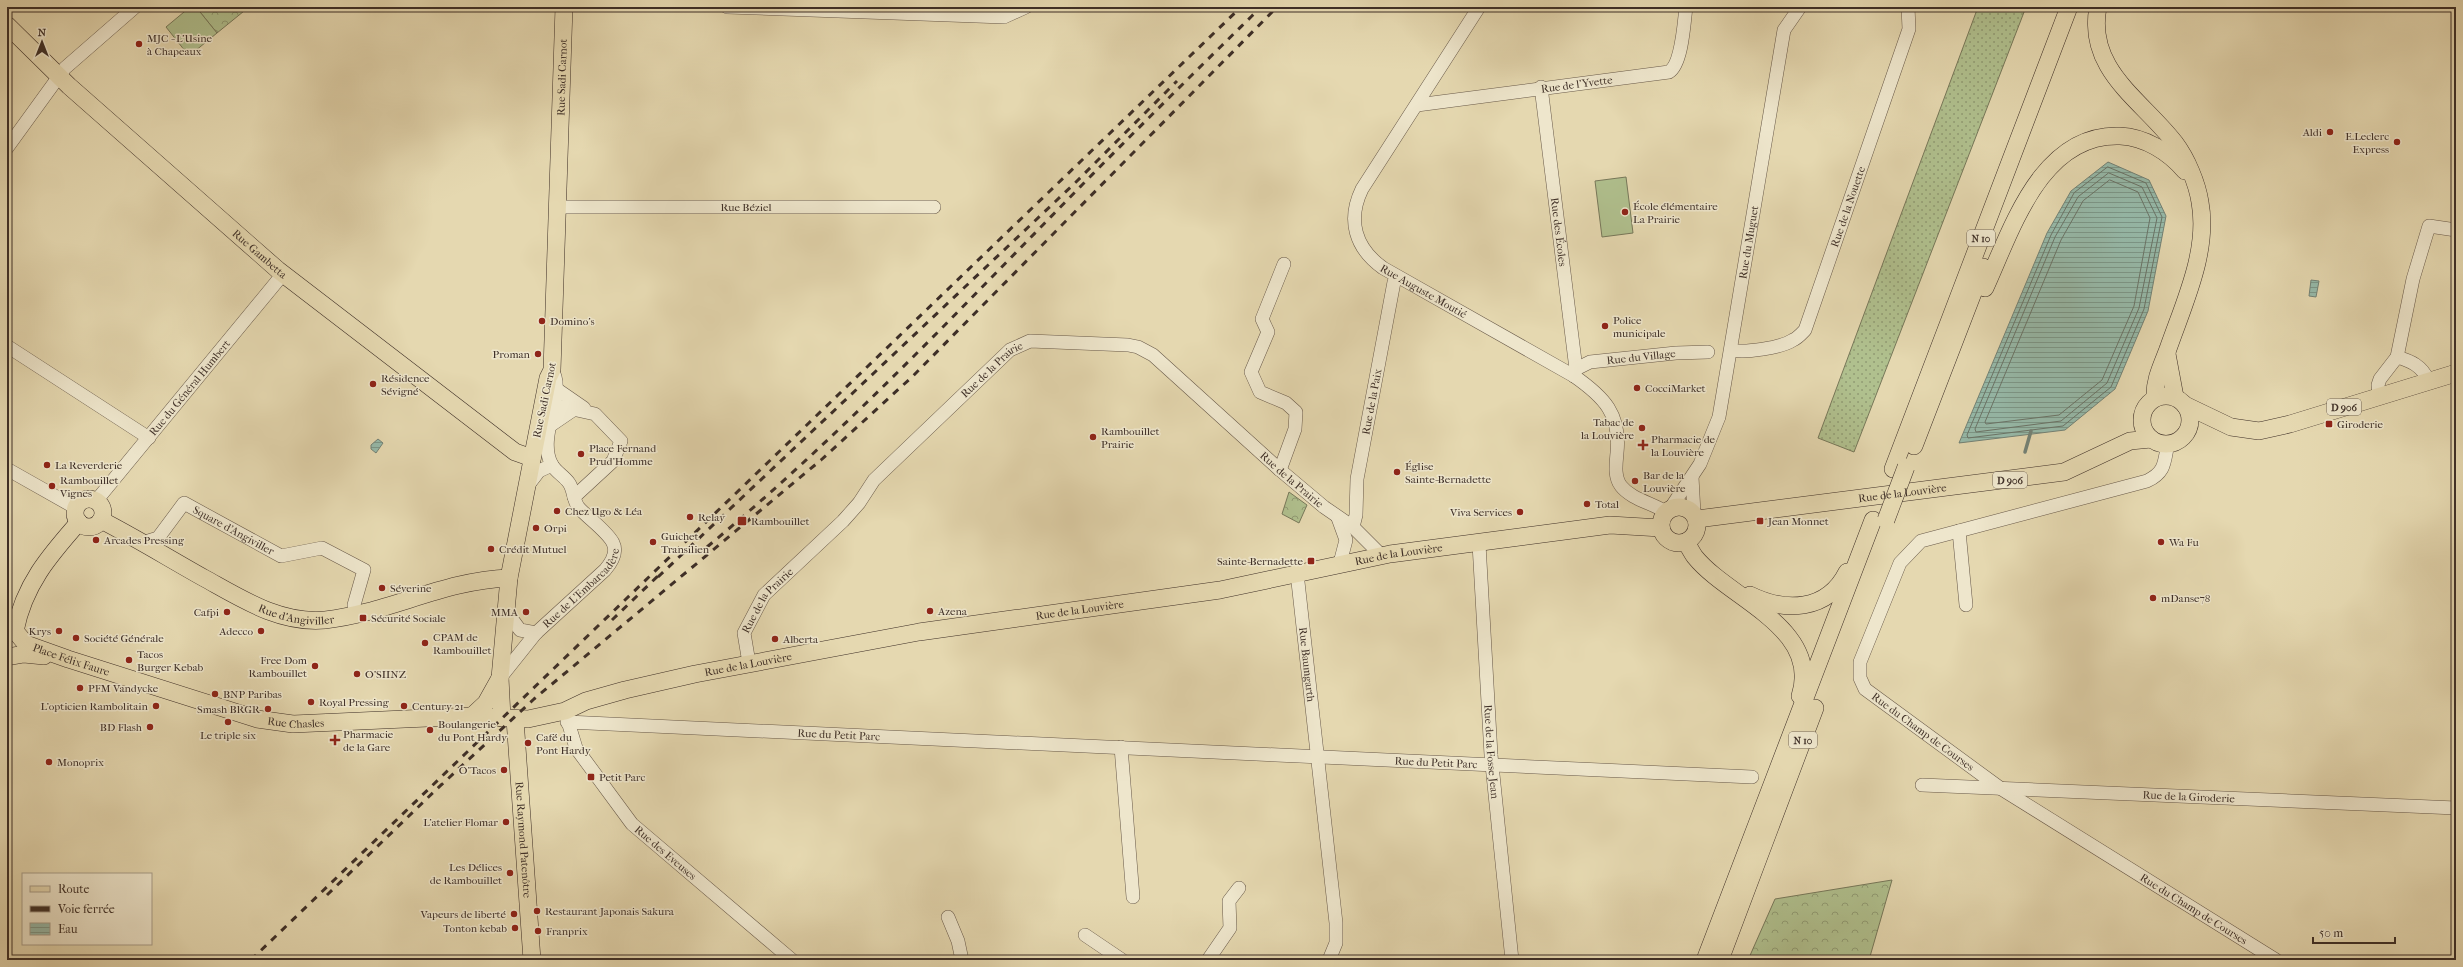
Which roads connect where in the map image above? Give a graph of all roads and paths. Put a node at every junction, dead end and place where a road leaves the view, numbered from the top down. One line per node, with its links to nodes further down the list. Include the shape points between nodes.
1 (135, 7): 14 (street, via 65,68)
2 (564, 7): 19 (main road, Rue Sadi Carnot)
3 (727, 7): 12 (street)
4 (1026, 7): 12 (street, via 1004,17)
5 (1479, 7): 16 (street, Rue Auguste Moutié)
6 (1686, 7): 15 (street, Rue de l'Yvette, via 1678,59 1674,69 1669,72)
7 (1800, 7): 26 (street, Rue du Muguet, via 1784,30)
8 (1908, 7): 26 (street, Rue de la Nouette, via 1909,29 1805,330 1793,341 1776,346)
9 (2069, 7): 51 (main road, N 10)
10 (2081, 7): 29 (main road, N 10)
11 (2098, 7): 18 (main road, via 2097,40 2104,61 2175,144 2186,161)
12 (824, 9)
13 (7, 26): 14 (main road, Rue Gambetta)
14 (59, 77): 17 (street); 23 (main road, Rue Gambetta)
15 (1541, 87): 16 (street, Rue de l'Yvette); 32 (street, Rue des Écoles)
16 (1417, 105): 24 (street, Rue Auguste Moutié, via 1362,189 1354,208 1354,228 1363,249 1374,262)
17 (7, 148)
18 (2194, 182): 28 (main road, via 2200,201 2202,226 2199,253); 29 (main road, via 2178,163 2157,147 2130,136 2103,135 2082,142 2064,153 2033,190 2014,225 1960,344)
19 (559, 207): 20 (street, Rue Béziel); 31 (main road, Rue Sadi Carnot)
20 (934, 207)
21 (2456, 230): 30 (street, via 2429,226 2413,279)
22 (1284, 264): 53 (street, via 1262,319 1268,332 1251,372 1260,392 1286,403 1296,412 1295,429)
23 (283, 274): 45 (street, Rue du Général Humbert); 48 (main road, Rue Gambetta, via 515,452)
24 (1398, 277): 32 (street, Rue Auguste Moutié); 64 (street, Rue de la Paix, via 1394,282 1357,479 1356,515)
25 (7, 346): 45 (street)
26 (1731, 350): 54 (street, Rue du Muguet, via 1719,417)
27 (1708, 352): 32 (street, Rue du Village, via 1590,362)
28 (2167, 352): 37 (main road, via 2158,374); 38 (main road)
29 (1949, 356): 51 (main road, N 10)
30 (2397, 357): 34 (street, via 2409,360 2424,371); 36 (street, via 2380,379)
31 (552, 370): 35 (street, via 555,374); 39 (main road, Rue Sadi Carnot, via 548,378)
32 (1575, 372): 59 (street, Rue Auguste Moutié, via 1614,414 1617,427 1618,482 1631,495)
33 (2456, 373): 34 (main road, D 906)
34 (2428, 380): 36 (main road, D 906)
35 (555, 388): 39 (street); 40 (street)
36 (2379, 396): 43 (main road, D 906, via 2272,429 2247,431)
37 (2155, 398): 38 (main road, via 2162,396); 41 (main road)
38 (2180, 401): 43 (main road, D 906); 44 (main road, via 2190,418)
39 (549, 404): 40 (street); 42 (street); 48 (main road, Rue Sadi Carnot)
40 (581, 409): 42 (street); 56 (street, via 601,418 621,441 612,461)
41 (2142, 416): 46 (main road, via 2144,429); 49 (main road, Rue de la Louvière / D 906)
42 (551, 425): 48 (street)
43 (2231, 427): 44 (main road, D 906, via 2203,426)
44 (2187, 432): 47 (main road, via 2179,440)
45 (149, 438): 57 (street, Rue du Général Humbert)
46 (2152, 439): 47 (main road); 49 (main road, Rue de la Louvière / D 906, via 2130,441)
47 (2168, 443): 65 (street, Rue du Champ de Courses, via 2159,476)
48 (538, 451): 50 (street, Rue de L'Embarcadère); 55 (main road, Rue Sadi Carnot, via 528,477)
49 (2104, 452): 60 (main road, Rue de la Louvière / D 906, via 2064,472 2031,478)
50 (552, 465): 55 (street, via 539,471); 56 (street, Rue de L'Embarcadère, via 569,483)
51 (1900, 468): 63 (main road, N 10, bridge)
52 (7, 469): 58 (street)
53 (1280, 470): 61 (street, Rue de la Prairie); 82 (street, Rue de la Prairie, via 1153,355 1138,347 1030,341 1010,350 966,391 874,480 843,521 764,595 744,633)
54 (1692, 477): 59 (street, Rue du Muguet); 60 (street)
55 (529, 484): 73 (main road, Rue Sadi Carnot)
56 (574, 497): 78 (street, Rue de L'Embarcadère, via 577,506 613,542 613,561)
57 (96, 502): 58 (main road, via 87,500); 62 (main road, via 103,512)
58 (78, 515): 62 (main road, via 90,527); 79 (main road, via 29,587)
59 (1666, 516): 60 (main road, via 1685,507); 66 (main road, via 1670,541); 68 (main road, Rue de la Louvière, via 1504,538)
60 (1695, 516): 66 (main road, via 1695,535)
61 (1338, 518): 64 (street, Rue de la Prairie); 71 (street, via 1346,540)
62 (101, 520): 67 (main road, Rue d'Angiviller)
63 (1880, 520): 69 (main road, N 10); 109 (main road, N 10)
64 (1352, 528): 70 (street, Rue de la Prairie)
65 (1958, 531): 75 (street); 95 (street, Rue du Champ de Courses, via 1921,541 1900,563 1860,662 1860,678 1865,689)
66 (1686, 542): 74 (main road, via 1695,557)
67 (142, 543): 77 (main road, Rue d'Angiviller, via 266,611 306,620 326,620); 77 (street, Square d'Angiviller, via 158,538 184,503 281,556 322,548 364,570 354,605)
68 (1479, 544): 70 (main road, Rue de la Louvière); 92 (street, Rue de la Fosse Jean)
69 (1863, 549): 74 (main road, via 1853,559 1838,586 1826,597 1810,605 1775,605); 89 (main road, N 10, via 1797,724)
70 (1381, 555): 71 (main road, Rue de la Louvière)
71 (1340, 563): 72 (main road, Rue de la Louvière)
72 (1297, 573): 82 (main road, Rue de la Louvière, via 1220,590 919,632); 91 (street, Rue Baumgarth)
73 (509, 578): 76 (main road, Rue Sadi Carnot); 77 (main road, Rue d'Angiviller, via 460,585)
74 (1728, 585): 89 (main road, via 1780,627 1794,644 1803,664 1803,687 1790,726)
75 (1966, 605)
76 (506, 610): 78 (street, Rue de L'Embarcadère, via 520,630); 84 (main road, Rue Sadi Carnot)
77 (356, 614)
78 (536, 633): 84 (street, Rue de L'Embarcadère)
79 (11, 635): 81 (main road, Place Félix Faure, via 26,644)
80 (7, 657): 81 (main road, via 24,654)
81 (68, 660): 83 (main road, Place Félix Faure)
82 (749, 663): 86 (main road, Rue de la Louvière, via 625,690)
83 (120, 674): 85 (main road, Rue Chasles, via 257,719 293,724)
84 (500, 678): 85 (main road, via 486,703); 87 (main road, Rue Sadi Carnot)
85 (472, 716): 87 (main road, Rue Chasles)
86 (570, 718): 87 (main road, Rue de la Louvière); 88 (street); 88 (street, Rue du Petit Parc); 102 (street, Rue des Eveuses, via 576,748 632,824)
87 (508, 719): 101 (main road, Rue Raymond Patenôtre)
88 (581, 723): 90 (street, Rue du Petit Parc)
89 (1790, 736): 108 (main road, N 10)
90 (1121, 747): 91 (street, Rue du Petit Parc); 98 (street)
91 (1319, 756): 92 (street, Rue du Petit Parc); 106 (street, Rue Baumgarth, via 1337,936)
92 (1492, 765): 93 (street, Rue du Petit Parc); 107 (street, Rue de la Fosse Jean)
93 (1752, 777)
94 (1922, 785): 95 (street, Rue de la Giroderie)
95 (2000, 788): 96 (street, Rue de la Giroderie); 110 (street, Rue du Champ de Courses)
96 (2456, 808)
97 (1239, 888): 105 (street, via 1229,901 1230,928)
98 (1133, 898)
99 (948, 917): 103 (street, via 958,941)
100 (1085, 935): 104 (street)
101 (532, 960)
102 (792, 960)
103 (962, 960)
104 (1122, 960)
105 (1208, 960)
106 (1329, 960)
107 (1512, 960)
108 (1705, 960)
109 (1720, 960)
110 (2276, 960)

